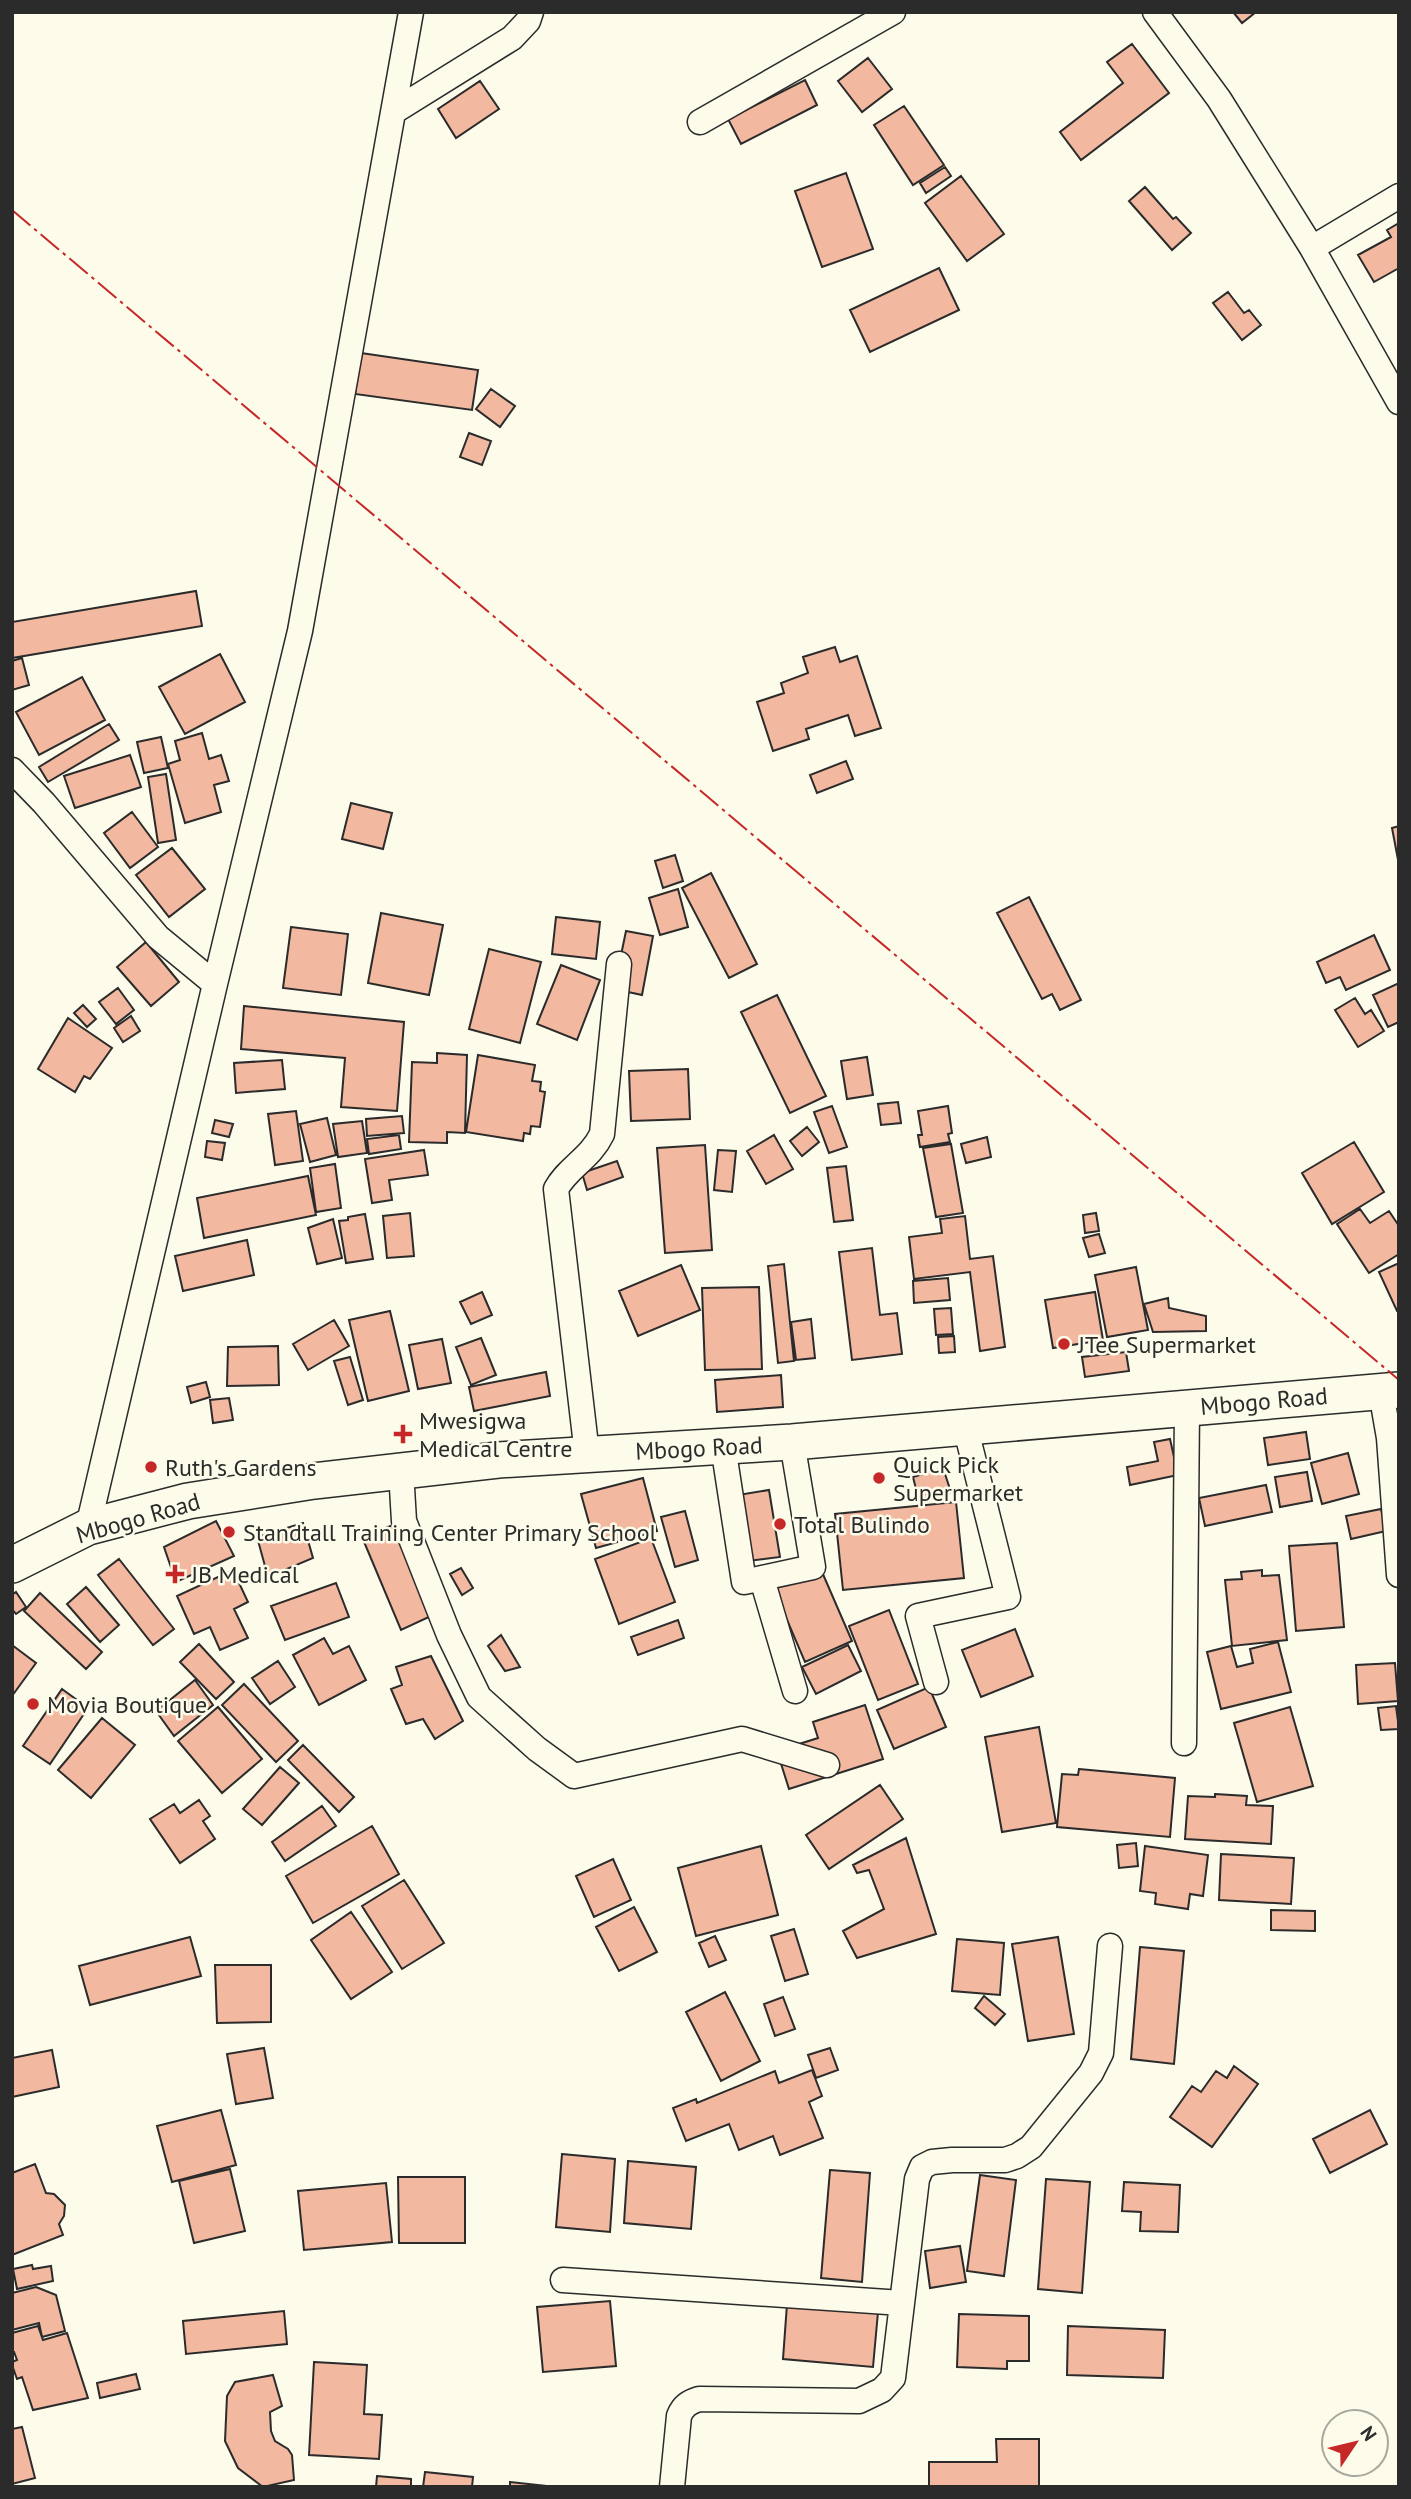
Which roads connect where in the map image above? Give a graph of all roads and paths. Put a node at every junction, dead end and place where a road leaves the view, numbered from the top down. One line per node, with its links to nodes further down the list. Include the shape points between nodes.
1 (411, 12): 5 (street)
2 (531, 12): 5 (street, via 512,38)
3 (893, 12): 6 (street)
4 (1155, 12): 8 (street, via 1219,99)
5 (393, 112): 12 (street, via 300,631)
6 (700, 121)
7 (1399, 196): 8 (street)
8 (1312, 248): 9 (street)
9 (1399, 402)
10 (12, 770): 12 (street, via 158,937)
11 (619, 964): 19 (street, via 602,1134 597,1146 556,1189)
12 (215, 984): 21 (street)
13 (1390, 1391): 14 (main road, Mbogo Road); 16 (street)
14 (1187, 1407): 15 (main road, Mbogo Road); 27 (street)
15 (965, 1426): 17 (main road, Mbogo Road); 25 (street, via 1008,1597 918,1616)
16 (1394, 1441): 23 (street)
17 (792, 1442): 18 (main road, Mbogo Road); 24 (street, via 813,1567)
18 (723, 1446): 19 (main road, Mbogo Road); 24 (street, via 744,1582)
19 (587, 1454): 20 (main road, Mbogo Road)
20 (401, 1471): 21 (main road, Mbogo Road, via 188,1501); 28 (street, via 404,1521 479,1697 573,1776 741,1740)
21 (88, 1527): 22 (main road, Mbogo Road)
22 (12, 1564)
23 (1399, 1575)
24 (762, 1579): 26 (street)
25 (936, 1682)
26 (795, 1691)
27 (1184, 1743)
28 (827, 1765)
29 (1110, 1946): 31 (street, via 1101,2053 1091,2073 1031,2147 1005,2160 952,2160 922,2167)
30 (563, 2280): 31 (street)
31 (902, 2303): 32 (street, via 893,2378 872,2395 859,2400 699,2399 684,2406)
32 (672, 2487)

